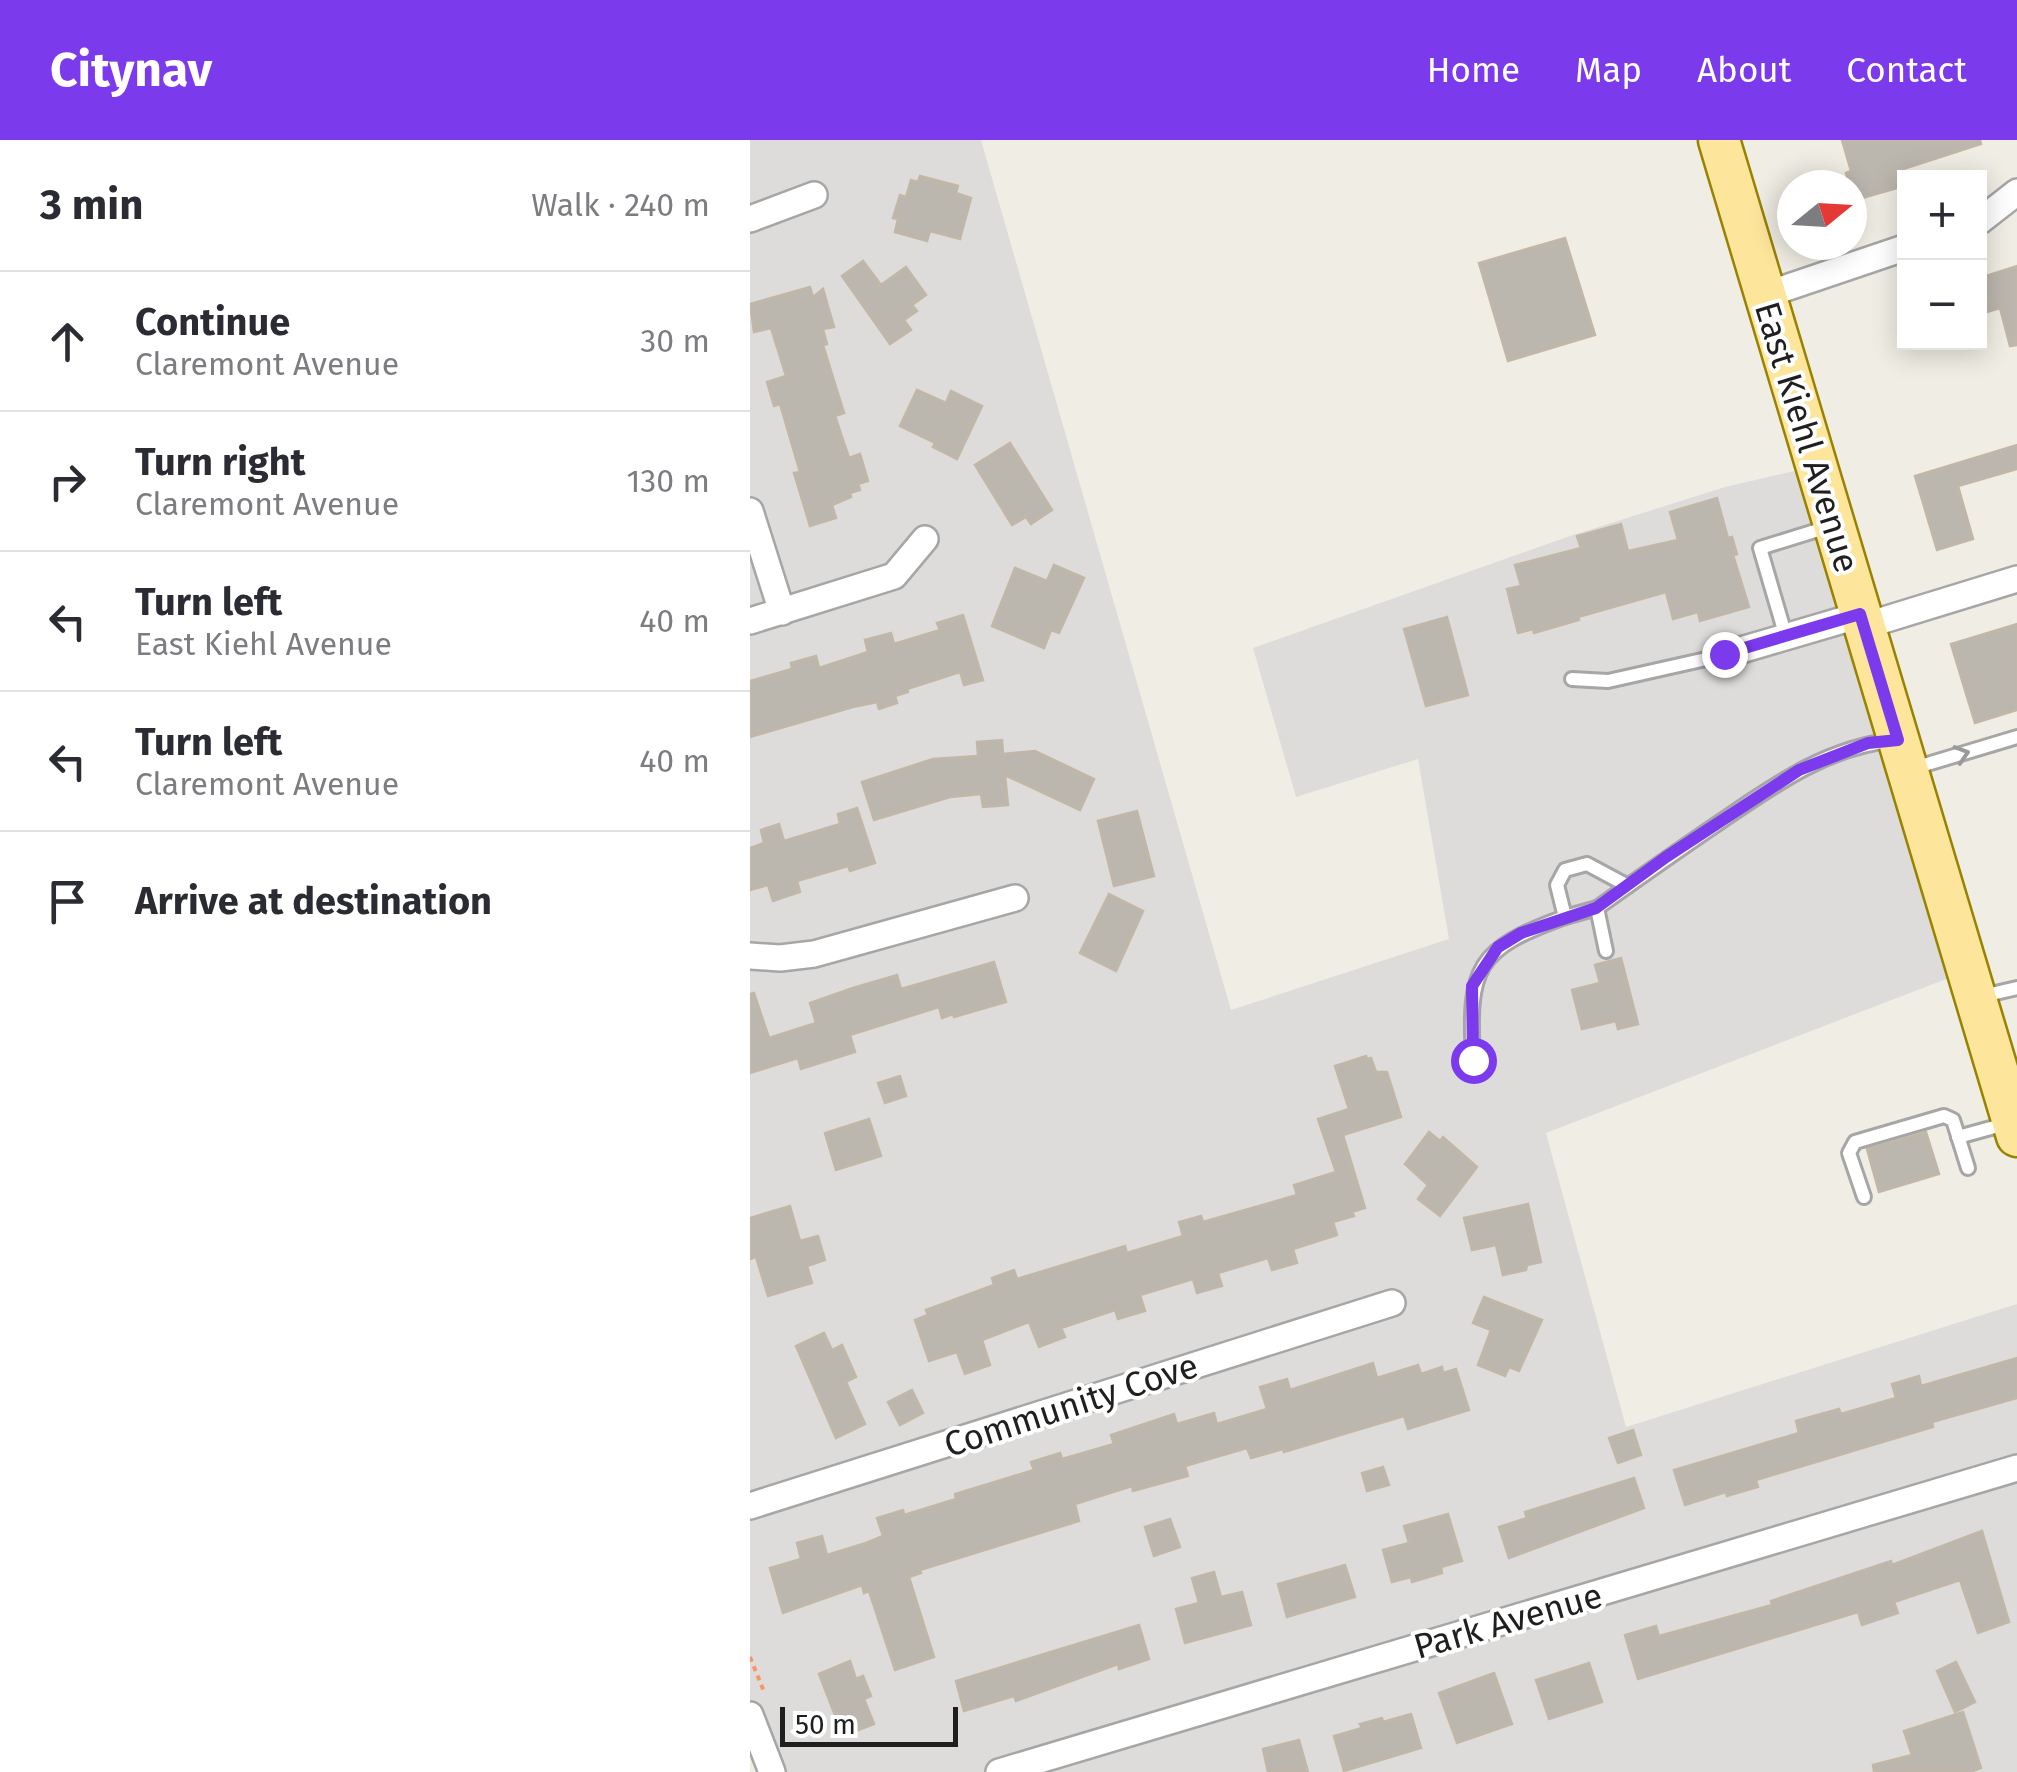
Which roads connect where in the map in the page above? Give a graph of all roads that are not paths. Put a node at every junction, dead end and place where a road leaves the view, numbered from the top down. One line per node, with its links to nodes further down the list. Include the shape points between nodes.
1 (1719, 140): 7 (main road, East Kiehl Avenue)
2 (2017, 192): 4 (street)
3 (814, 195): 5 (street)
4 (1987, 216)
5 (750, 219)
6 (1897, 250): 7 (street)
7 (1765, 295): 9 (main road, East Kiehl Avenue)
8 (750, 511): 12 (street)
9 (1834, 525): 13 (main road, East Kiehl Avenue); 15 (lane, via 1760,548)
10 (924, 539): 12 (street, via 894,576)
11 (2017, 579): 13 (street)
12 (782, 612): 14 (street)
13 (1862, 620): 15 (street); 19 (main road, East Kiehl Avenue)
14 (750, 621)
15 (1786, 637): 16 (street)
16 (1724, 654): 17 (lane, via 1608,681)
17 (1572, 679)
18 (2017, 737): 19 (lane, one-way to 18)
19 (1903, 755): 20 (lane, via 1868,743 1799,770); 27 (main road, East Kiehl Avenue)
20 (1628, 886): 22 (lane); 23 (lane, via 1587,864 1565,870 1557,884)
21 (1015, 898): 25 (street, via 814,954)
22 (1596, 908): 23 (lane); 24 (lane)
23 (1565, 917): 28 (lane, via 1521,933 1483,965 1472,986)
24 (1606, 951)
25 (750, 956)
26 (2017, 988): 27 (lane)
27 (1976, 998): 29 (main road, East Kiehl Avenue)
28 (1473, 1060)
29 (2015, 1129): 30 (lane)
30 (1958, 1137): 31 (lane); 32 (lane, via 1953,1120 1944,1116 1855,1142 1849,1153)
31 (1968, 1168)
32 (1864, 1197)
33 (1392, 1303): 35 (street, Community Cove)
34 (2017, 1468): 38 (street, Park Avenue)
35 (750, 1506)
36 (750, 1714): 37 (street)
37 (772, 1772)
38 (999, 1772)

